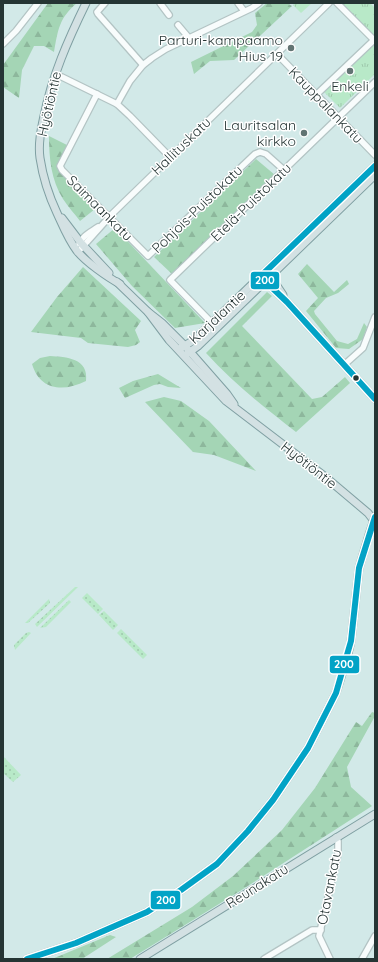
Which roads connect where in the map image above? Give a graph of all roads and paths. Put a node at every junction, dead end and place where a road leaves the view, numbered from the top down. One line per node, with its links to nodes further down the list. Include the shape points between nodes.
1 (38, 3): 14 (street)
2 (86, 3): 28 (main road, Hyötiöntie, via 57,68 41,129 40,158)
3 (105, 3): 16 (street, via 97,12)
4 (160, 3): 10 (street)
5 (238, 3): 9 (street)
6 (258, 3): 9 (street)
7 (329, 3): 15 (street, Hallituskatu)
8 (337, 3): 13 (street)
9 (244, 11): 12 (street)
10 (170, 15)
11 (178, 25): 12 (street)
12 (189, 38): 16 (street, via 166,49)
13 (374, 41): 20 (street)
14 (3, 44)
15 (277, 54): 20 (street, Kauppalankatu); 24 (street, Hallituskatu)
16 (143, 65): 21 (street)
17 (62, 77): 19 (street)
18 (375, 82): 22 (street, Etelä-Puistokatu)
19 (97, 94): 21 (street); 29 (street, Saimaankatu, via 60,166)
20 (316, 94): 22 (street, Kauppalankatu)
21 (117, 104): 24 (street)
22 (338, 118): 23 (street, Kauppalankatu); 26 (street, Etelä-Puistokatu)
23 (375, 155)
24 (170, 157): 29 (street, Hallituskatu)
25 (375, 166): 33 (main road, Karjalantie)
26 (284, 170): 32 (street, Pohjois-Puistokatu, via 266,154 254,154); 36 (street, Etelä-Puistokatu, via 170,280)
27 (375, 175): 33 (main road, Karjalantie)
28 (55, 209): 30 (main road, Hyötiöntie); 31 (main road, Hyötiöntie)
29 (109, 217): 30 (street, Hallituskatu); 32 (street, Saimaankatu)
30 (82, 244): 31 (street, Hallituskatu); 34 (main road, Hyötiöntie)
31 (78, 252): 34 (main road, Hyötiöntie)
32 (148, 256)
33 (266, 277): 36 (main road, Karjalantie); 38 (main road, Karjalantie); 39 (main road, via 278,286 287,302)
34 (120, 284): 37 (main road, Hyötiöntie, via 162,323)
35 (375, 317): 39 (street, via 363,348)
36 (212, 323): 37 (main road, Karjalantie)
37 (181, 348): 38 (main road, Hyötiöntie)
38 (187, 354): 42 (main road, Hyötiöntie, via 227,394 241,413 324,475)
39 (344, 365): 40 (main road)
40 (375, 399)
41 (375, 517): 47 (main road, bridge, via 360,568 349,646 336,693 308,748 273,800 217,864 147,912 76,942)
42 (375, 522)
43 (375, 814): 44 (main road, Reunakatu)
44 (336, 837): 45 (street, Otavankatu, via 338,854); 48 (main road, Reunakatu)
45 (321, 930): 49 (street, via 312,930); 50 (street, Otavankatu, via 320,940)
46 (375, 936): 51 (street)
47 (27, 959)
48 (140, 959)
49 (264, 959)
50 (330, 959)
51 (362, 959)

